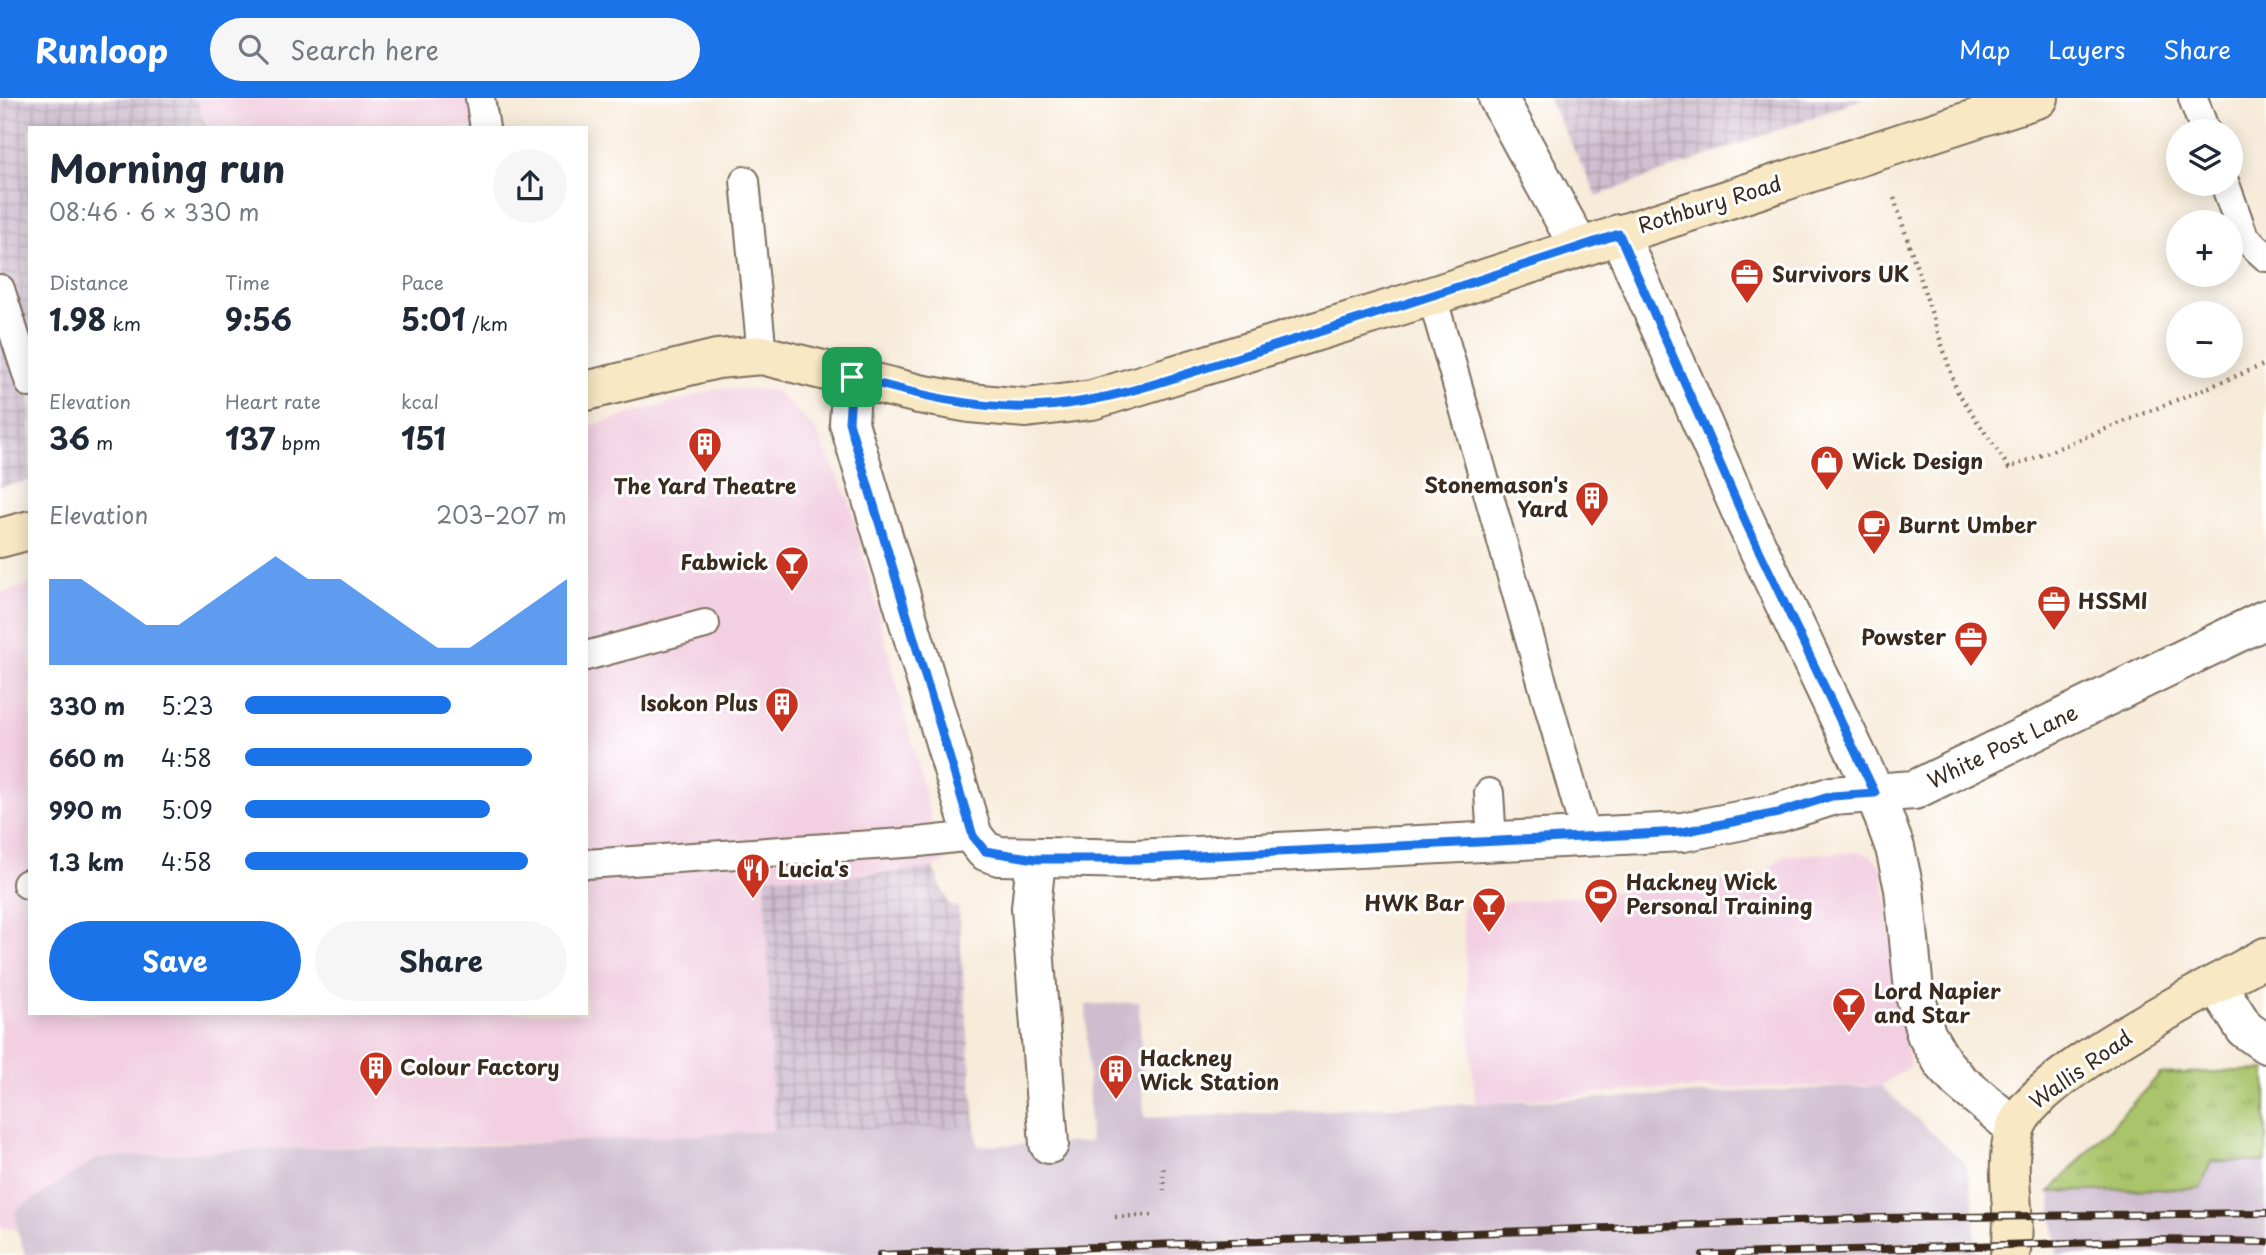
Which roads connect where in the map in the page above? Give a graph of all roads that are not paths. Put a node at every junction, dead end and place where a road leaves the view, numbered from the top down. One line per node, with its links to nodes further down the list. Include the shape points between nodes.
1 (480, 98): 6 (lane)
2 (1498, 98): 10 (street)
3 (2039, 98): 9 (street, Rothbury Road)
4 (2193, 98): 5 (lane)
5 (2201, 119)
6 (485, 126)
7 (745, 181): 14 (lane)
8 (2229, 196): 11 (lane, via 2244,237)
9 (1619, 234): 10 (street, Rothbury Road); 24 (street, via 1746,523)
10 (1579, 247): 13 (street, Rothbury Road)
11 (2266, 257)
12 (0, 289): 15 (lane)
13 (1432, 296): 16 (street, Rothbury Road, via 1127,392 1057,406 970,403); 26 (lane)
14 (762, 355): 16 (street); 17 (street, via 717,359)
15 (28, 377)
16 (852, 377): 25 (street, via 849,422)
17 (588, 391)
18 (28, 531): 19 (street)
19 (0, 538)
20 (2266, 619): 24 (street, White Post Lane, via 1914,790)
21 (705, 624): 22 (lane)
22 (588, 655)
23 (1489, 793): 27 (lane)
24 (1875, 793): 26 (street, White Post Lane, via 1832,796 1778,813 1682,832); 33 (street, via 1904,889 1914,991 1926,1034 1959,1081)
25 (973, 836): 28 (street, White Post Lane, via 985,851); 29 (lane)
26 (1586, 836): 27 (street, White Post Lane)
27 (1492, 841): 28 (street, White Post Lane, via 1136,859)
28 (1036, 859): 34 (street, via 1031,908)
29 (588, 864)
30 (2266, 957): 31 (street, Wallis Road)
31 (2216, 984): 32 (street, via 2245,1029); 33 (street, Wallis Road, via 2047,1089 2024,1110)
32 (2266, 1044)
33 (2015, 1128): 35 (street, Wallis Road)
34 (1049, 1144)
35 (2010, 1255)

